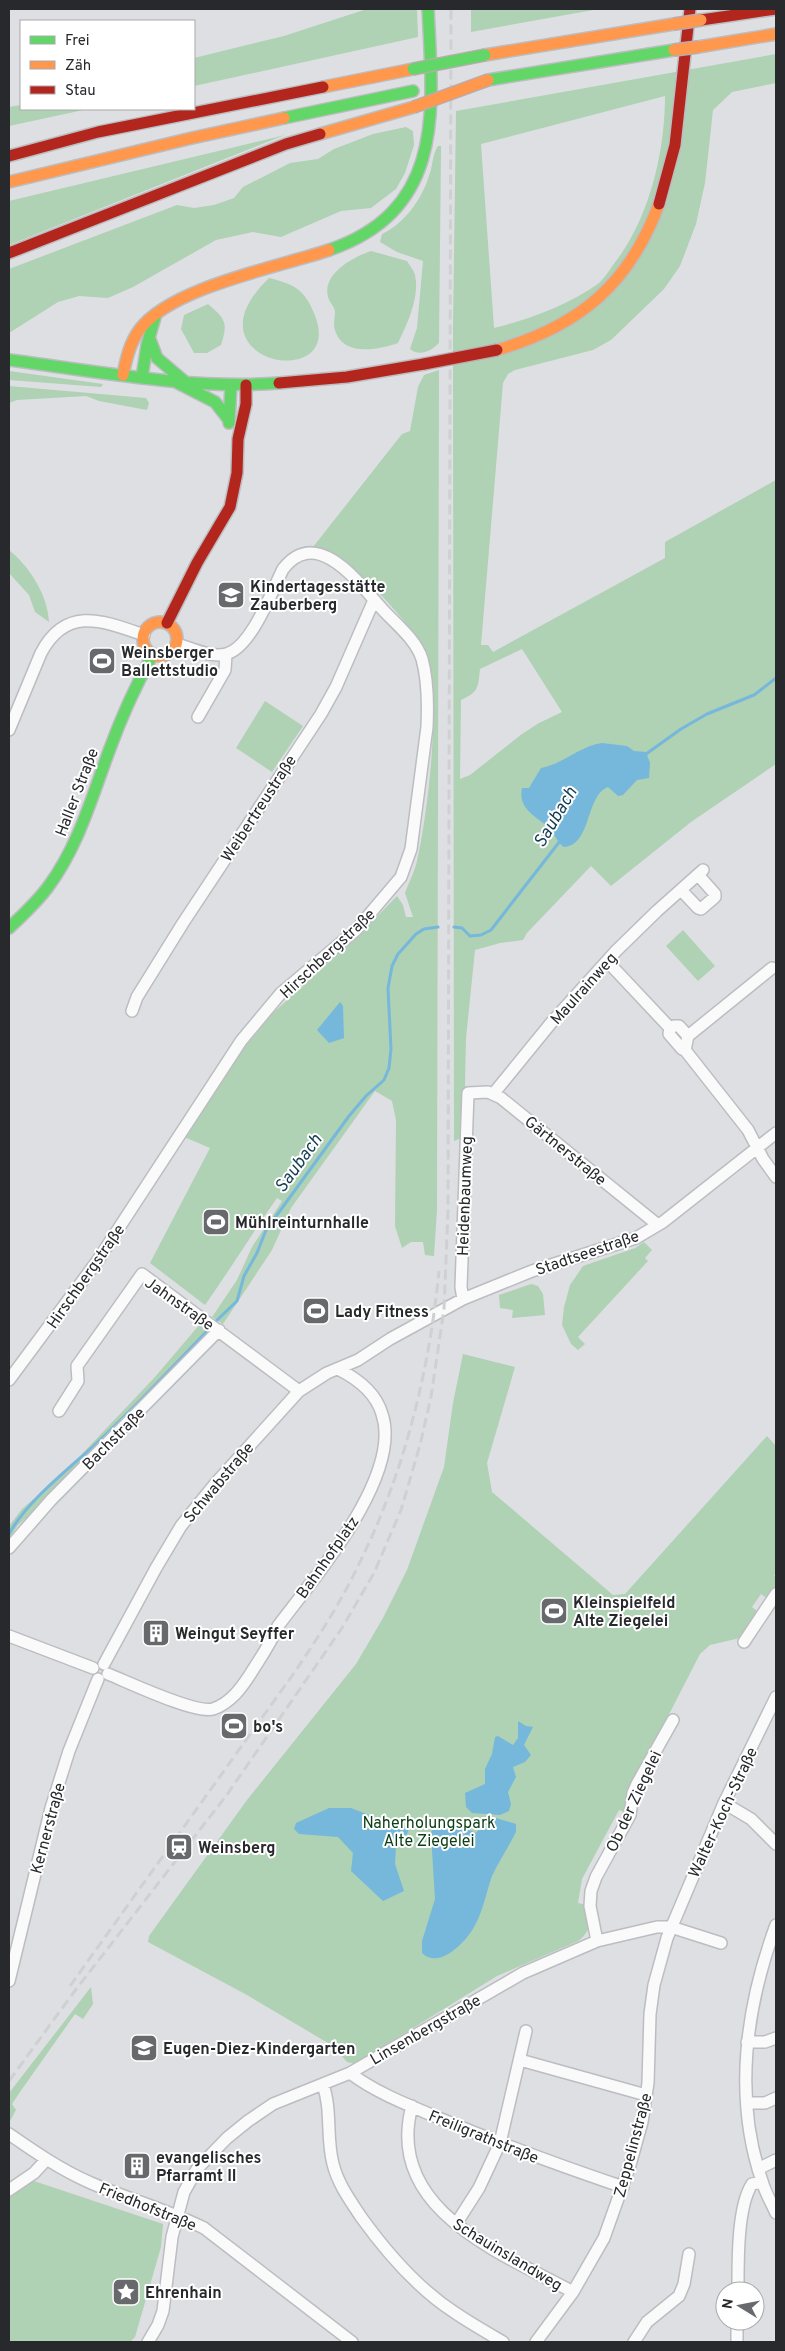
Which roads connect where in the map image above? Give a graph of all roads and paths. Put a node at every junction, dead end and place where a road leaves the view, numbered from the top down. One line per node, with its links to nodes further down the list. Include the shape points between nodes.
1 (428, 9): 11 (main road, via 430,88 426,145 420,170 400,206 386,220 352,240 193,292)
2 (690, 9): 17 (main road, bridge, via 679,115 669,173 654,222 636,256 600,298 579,315 533,339 497,350 347,377)
3 (776, 9): 7 (main road, bridge, via 484,55)
4 (776, 34): 5 (main road, bridge)
5 (488, 80): 9 (main road, bridge, via 413,91 192,138); 10 (main road, bridge, via 286,144)
6 (18, 142): 7 (main road)
7 (57, 143): 8 (main road)
8 (9, 156)
9 (9, 182)
10 (9, 254)
11 (156, 314): 12 (main road); 14 (main road, via 132,341)
12 (149, 337): 15 (main road); 16 (main road, via 157,359)
13 (9, 360): 14 (main road)
14 (123, 375): 15 (main road)
15 (142, 377): 16 (main road)
16 (178, 380): 18 (main road); 19 (main road, via 215,402)
17 (246, 384): 18 (main road); 20 (main road)
18 (231, 385): 19 (main road)
19 (229, 420): 20 (main road)
20 (238, 454): 22 (main road, via 238,473 230,507 197,563)
21 (374, 600): 26 (street, Hirschbergstraße, via 350,572 329,558 303,553 283,569 248,637); 33 (street, Weibertreustraße, via 336,687 182,923); 47 (street, Hirschbergstraße, via 417,648 422,658 426,690 427,727 411,849 401,877 356,930 281,994 241,1042 98,1260)
22 (167, 624): 23 (main road, via 154,623); 24 (main road, via 176,631)
23 (144, 634): 25 (main road, via 144,644); 28 (street, via 95,622 71,622 62,626 47,641)
24 (176, 644): 25 (main road, via 167,654); 26 (street, via 210,654)
25 (153, 654): 30 (main road, Haller Straße, via 118,726 70,851 43,893)
26 (226, 654): 27 (street, via 225,670)
27 (198, 717)
28 (9, 730)
29 (681, 890): 29 (street, Maulrainweg, via 701,873 715,894 701,909); 31 (street, Maulrainweg)
30 (9, 928)
31 (607, 961): 34 (street); 37 (street, Maulrainweg)
32 (772, 968): 35 (street)
33 (132, 1012)
34 (670, 1028): 35 (street, via 679,1026); 36 (street, via 669,1034)
35 (688, 1036): 36 (street)
36 (685, 1050): 39 (street, via 748,1130)
37 (494, 1093): 41 (street, Gärtnerstraße); 42 (street, Heidenbaumweg, via 468,1093)
38 (776, 1133): 39 (street, Stadtseestraße)
39 (756, 1147): 40 (street); 41 (street, Stadtseestraße)
40 (776, 1177)
41 (658, 1225): 42 (street, Stadtseestraße, via 622,1244 532,1271)
42 (463, 1299): 44 (street, Stadtseestraße)
43 (214, 1326): 49 (street, Jahnstraße); 50 (street, Jahnstraße, via 142,1274 77,1366 78,1381); 51 (street, Bachstraße)
44 (381, 1345): 45 (street, Schwabstraße)
45 (358, 1360): 46 (street, Schwabstraße); 48 (street, Bahnhofplatz)
46 (338, 1369): 48 (street, Bahnhofplatz); 49 (street, Schwabstraße)
47 (9, 1380)
48 (363, 1385): 55 (street, Bahnhofplatz, via 377,1403 384,1420 382,1458 372,1485 343,1538 278,1626 248,1678 231,1698 211,1710 186,1705)
49 (299, 1391): 55 (street, Schwabstraße, via 181,1526)
50 (59, 1411)
51 (9, 1548)
52 (776, 1594): 54 (street)
53 (9, 1636): 55 (street)
54 (744, 1642)
55 (101, 1671): 63 (street, Kernerstraße, via 69,1751)
56 (776, 1698): 58 (street, Walter-Koch-Straße)
57 (673, 1720): 62 (street, Ob der Ziegelei, via 637,1784 630,1815 591,1891 590,1906)
58 (724, 1803): 59 (street, via 752,1819); 61 (street, Walter-Koch-Straße)
59 (776, 1844)
60 (776, 1925): 68 (street, via 754,1993)
61 (671, 1927): 62 (street, Linsenbergstraße, via 657,1927); 64 (street, Linsenbergstraße); 72 (street, Zeppelinstraße, via 654,1985)
62 (598, 1941): 70 (street, Linsenbergstraße, via 523,1973)
63 (14, 1942): 65 (street, Kernerstraße)
64 (721, 1943)
65 (9, 1981)
66 (526, 2031): 69 (street)
67 (776, 2038): 68 (street)
68 (747, 2042): 74 (street)
69 (520, 2060): 72 (street); 77 (street)
70 (350, 2073): 71 (street, Linsenbergstraße); 75 (street, Freiligrathstraße)
71 (323, 2085): 85 (street, Linsenbergstraße, via 273,2104 227,2138 189,2182); 92 (street, via 333,2164 349,2199 373,2233 411,2276 453,2312)
72 (646, 2095): 82 (street, Zeppelinstraße, via 642,2122)
73 (776, 2098): 74 (street, via 765,2103)
74 (747, 2103): 80 (street)
75 (412, 2106): 77 (street, Freiligrathstraße); 86 (street, Schauinslandweg, via 407,2134 417,2178 432,2202)
76 (9, 2134): 78 (street, Friedhofstraße)
77 (500, 2143): 82 (street, Freiligrathstraße); 86 (street, via 479,2188)
78 (46, 2160): 83 (street, via 34,2173); 85 (street, Friedhofstraße, via 90,2182)
79 (776, 2160): 80 (street)
80 (758, 2169): 81 (street)
81 (762, 2182): 84 (street); 88 (street, via 752,2184 745,2202)
82 (622, 2187): 89 (street, Zeppelinstraße, via 604,2238)
83 (9, 2190)
84 (776, 2212)
85 (177, 2215): 90 (street, Friedhofstraße, via 204,2228); 91 (street, Linsenbergstraße, via 163,2311)
86 (456, 2224): 89 (street, Schauinslandweg)
87 (689, 2254): 94 (street, via 679,2296 647,2322)
88 (738, 2281)
89 (573, 2292): 93 (street, Zeppelinstraße)
90 (346, 2341)
91 (148, 2342)
92 (502, 2342)
93 (536, 2342)
94 (634, 2342)

